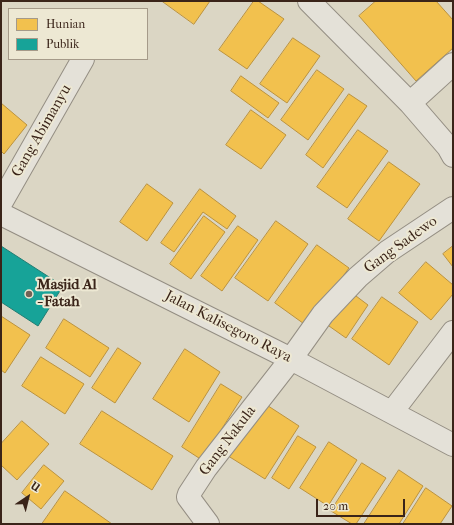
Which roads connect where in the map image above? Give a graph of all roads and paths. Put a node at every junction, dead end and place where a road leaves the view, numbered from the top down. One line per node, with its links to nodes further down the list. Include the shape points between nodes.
1 (309, 1): 4 (street)
2 (82, 60): 6 (street, Gang Abimanyu)
3 (453, 64): 4 (street)
4 (410, 103): 5 (street)
5 (453, 156)
6 (1, 203)
7 (453, 208): 10 (street, Gang Sadewo, via 387,252 358,277 323,314)
8 (1, 214): 10 (street, Jalan Kalisegoro Raya)
9 (453, 332): 11 (street)
10 (291, 359): 11 (street, Jalan Kalisegoro Raya); 13 (street, Gang Nakula, via 206,468 189,494 188,497)
11 (392, 412): 12 (street, Jalan Kalisegoro Raya)
12 (453, 445)
13 (208, 524)

